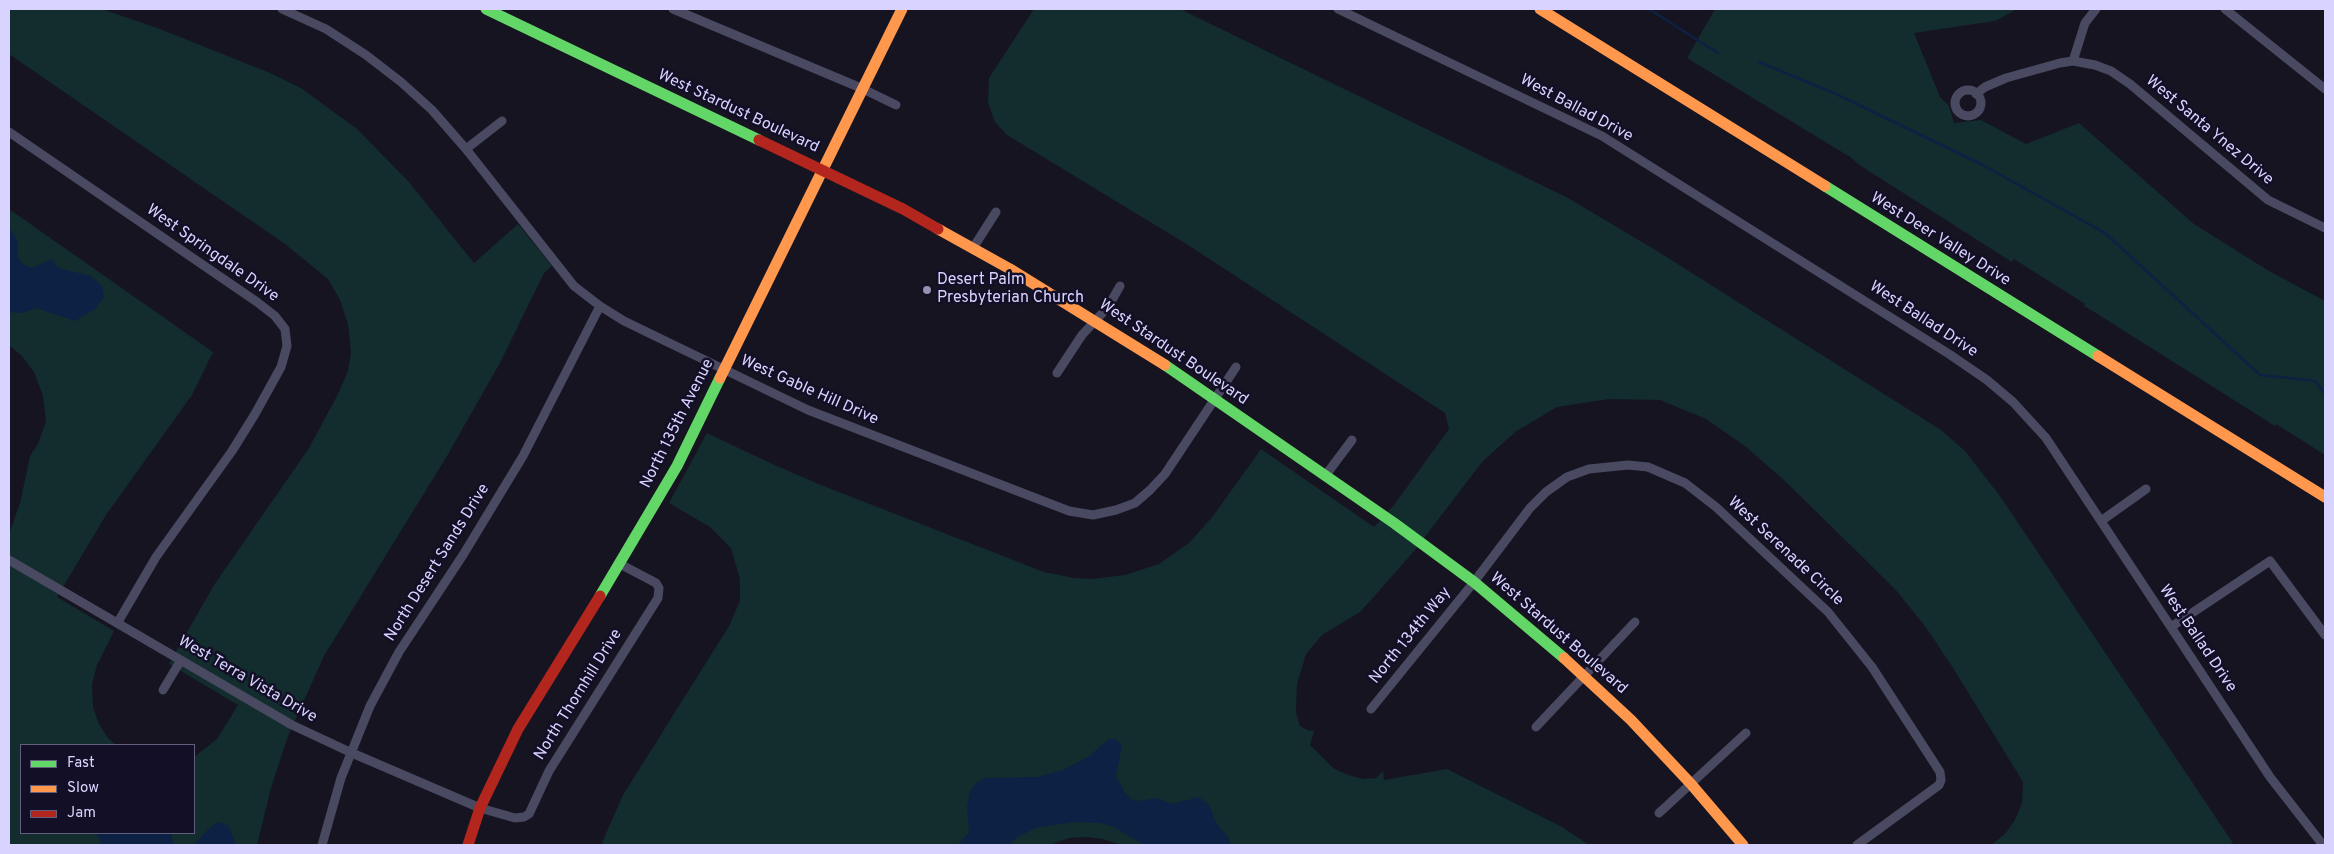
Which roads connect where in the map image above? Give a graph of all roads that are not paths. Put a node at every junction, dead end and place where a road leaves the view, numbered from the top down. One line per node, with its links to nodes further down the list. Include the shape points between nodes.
1 (282, 9): 16 (street, West Gable Hill Drive, via 326,29 366,55 432,110)
2 (486, 9): 17 (street, West Stardust Boulevard)
3 (673, 9): 10 (street)
4 (902, 9): 10 (street, North 135th Avenue)
5 (1338, 9): 32 (street, West Ballad Drive, via 1602,136 1950,354 2013,402 2046,438)
6 (1540, 9): 31 (street, West Deer Valley Drive)
7 (2096, 9): 9 (street, via 2085,22)
8 (2225, 9): 11 (street)
9 (2073, 61): 12 (street, via 2006,78); 19 (street, West Santa Ynez Drive, via 2111,71 2268,200)
10 (861, 88): 13 (street); 17 (street, North 135th Avenue)
11 (2325, 89)
12 (1976, 94)
13 (896, 105)
14 (502, 121): 16 (street)
15 (9, 132): 38 (street, West Springdale Drive, via 257,302 285,329 288,346 281,367 255,414 156,557)
16 (466, 149): 22 (street, West Gable Hill Drive, via 574,286)
17 (822, 170): 20 (street, West Stardust Boulevard, via 903,209); 25 (street, North 135th Avenue)
18 (996, 212): 20 (street)
19 (2325, 228)
20 (973, 248): 23 (street, West Stardust Boulevard)
21 (1120, 286): 23 (street)
22 (600, 306): 25 (street, West Gable Hill Drive); 48 (street, North Desert Sands Drive, via 523,456 399,652 370,706)
23 (1096, 320): 26 (street); 27 (street, West Stardust Boulevard)
24 (1236, 367): 27 (street)
25 (725, 370): 27 (street, West Gable Hill Drive, via 808,410 1069,511 1093,515 1135,503 1150,490 1165,474); 34 (street, North 135th Avenue, via 677,466)
26 (1057, 373)
27 (1214, 398): 29 (street, West Stardust Boulevard)
28 (1352, 440): 29 (street)
29 (1325, 476): 35 (street, West Stardust Boulevard)
30 (2146, 489): 32 (street)
31 (2325, 497)
32 (2101, 521): 40 (street, West Ballad Drive)
33 (9, 560): 38 (street, West Terra Vista Drive)
34 (620, 564): 50 (street, North 135th Avenue, via 518,729); 50 (street, North Thornhill Drive, via 656,583 658,598 549,771 529,814 515,818)
35 (1474, 582): 43 (street, West Stardust Boulevard); 45 (street, North 134th Way); 55 (street, West Serenade Circle, via 1530,508 1567,477 1606,466 1628,464 1648,467 1685,483 1716,507 1828,612 1872,667 1940,772 1939,784)
36 (2325, 615): 37 (street)
37 (2316, 621): 40 (street, via 2270,561); 41 (street)
38 (118, 622): 42 (street, West Terra Vista Drive)
39 (1634, 622): 43 (street)
40 (2171, 627): 56 (street, West Ballad Drive, via 2270,777)
41 (2325, 635)
42 (181, 660): 44 (street); 48 (street, West Terra Vista Drive, via 258,706)
43 (1584, 675): 46 (street); 49 (street, West Stardust Boulevard)
44 (163, 690)
45 (1371, 709)
46 (1536, 727)
47 (1746, 733): 49 (street)
48 (352, 753): 50 (street, West Terra Vista Drive); 52 (street, North Desert Sands Drive)
49 (1691, 784): 51 (street); 54 (street, West Stardust Boulevard)
50 (480, 808): 53 (street, North 135th Avenue)
51 (1659, 814)
52 (322, 845)
53 (468, 845)
54 (1744, 845)
55 (1857, 845)
56 (2323, 845)

